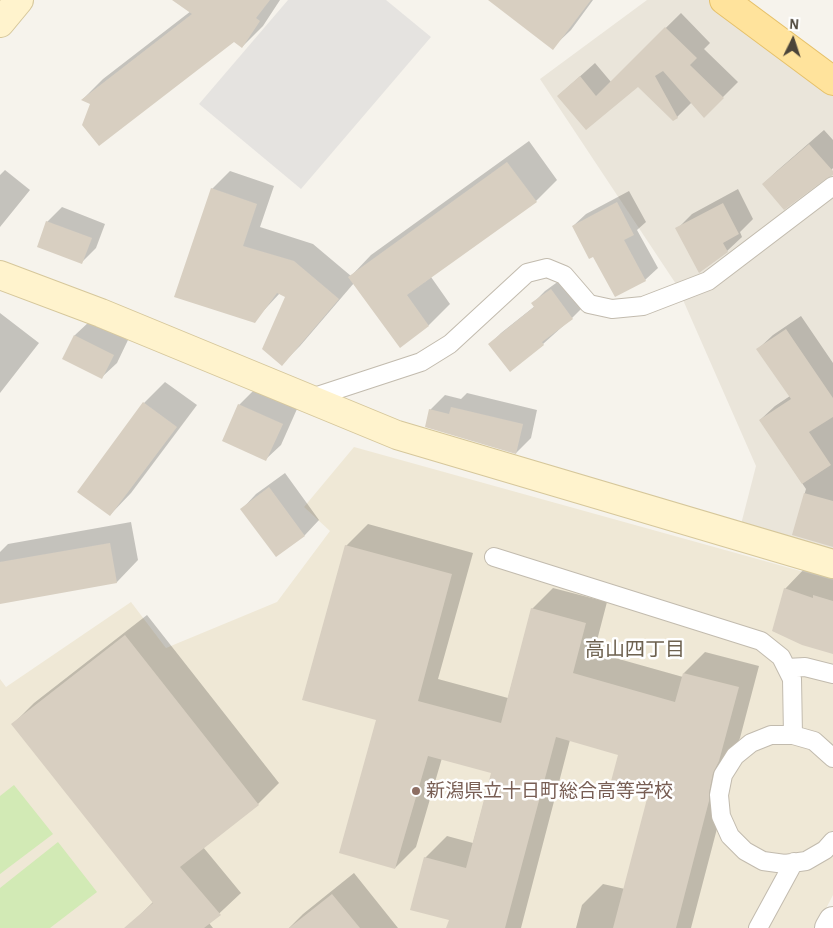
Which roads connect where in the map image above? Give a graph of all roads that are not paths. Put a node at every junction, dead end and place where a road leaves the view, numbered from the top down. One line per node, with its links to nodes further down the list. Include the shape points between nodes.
1 (19, 0): 3 (street)
2 (724, 0): 4 (main road)
3 (0, 23)
4 (833, 81)
5 (833, 186): 7 (lane, via 708,281 643,306 612,309 589,304 564,275 547,268 527,273 450,344 421,362)
6 (0, 275): 7 (street)
7 (308, 399): 9 (street, via 397,435)
8 (494, 558): 10 (lane, via 761,641 781,657)
9 (833, 564)
10 (787, 668): 11 (lane, via 805,667); 12 (lane, via 792,679)
11 (833, 674)
12 (793, 735): 13 (lane, via 814,741); 15 (lane, via 771,735 751,743 735,756 724,775 719,795 721,816 730,836 744,851 763,861)
13 (833, 758)
14 (833, 841): 15 (lane, via 806,861)
15 (794, 862): 17 (lane)
16 (833, 921): 18 (street)
17 (758, 928)
18 (829, 928)

